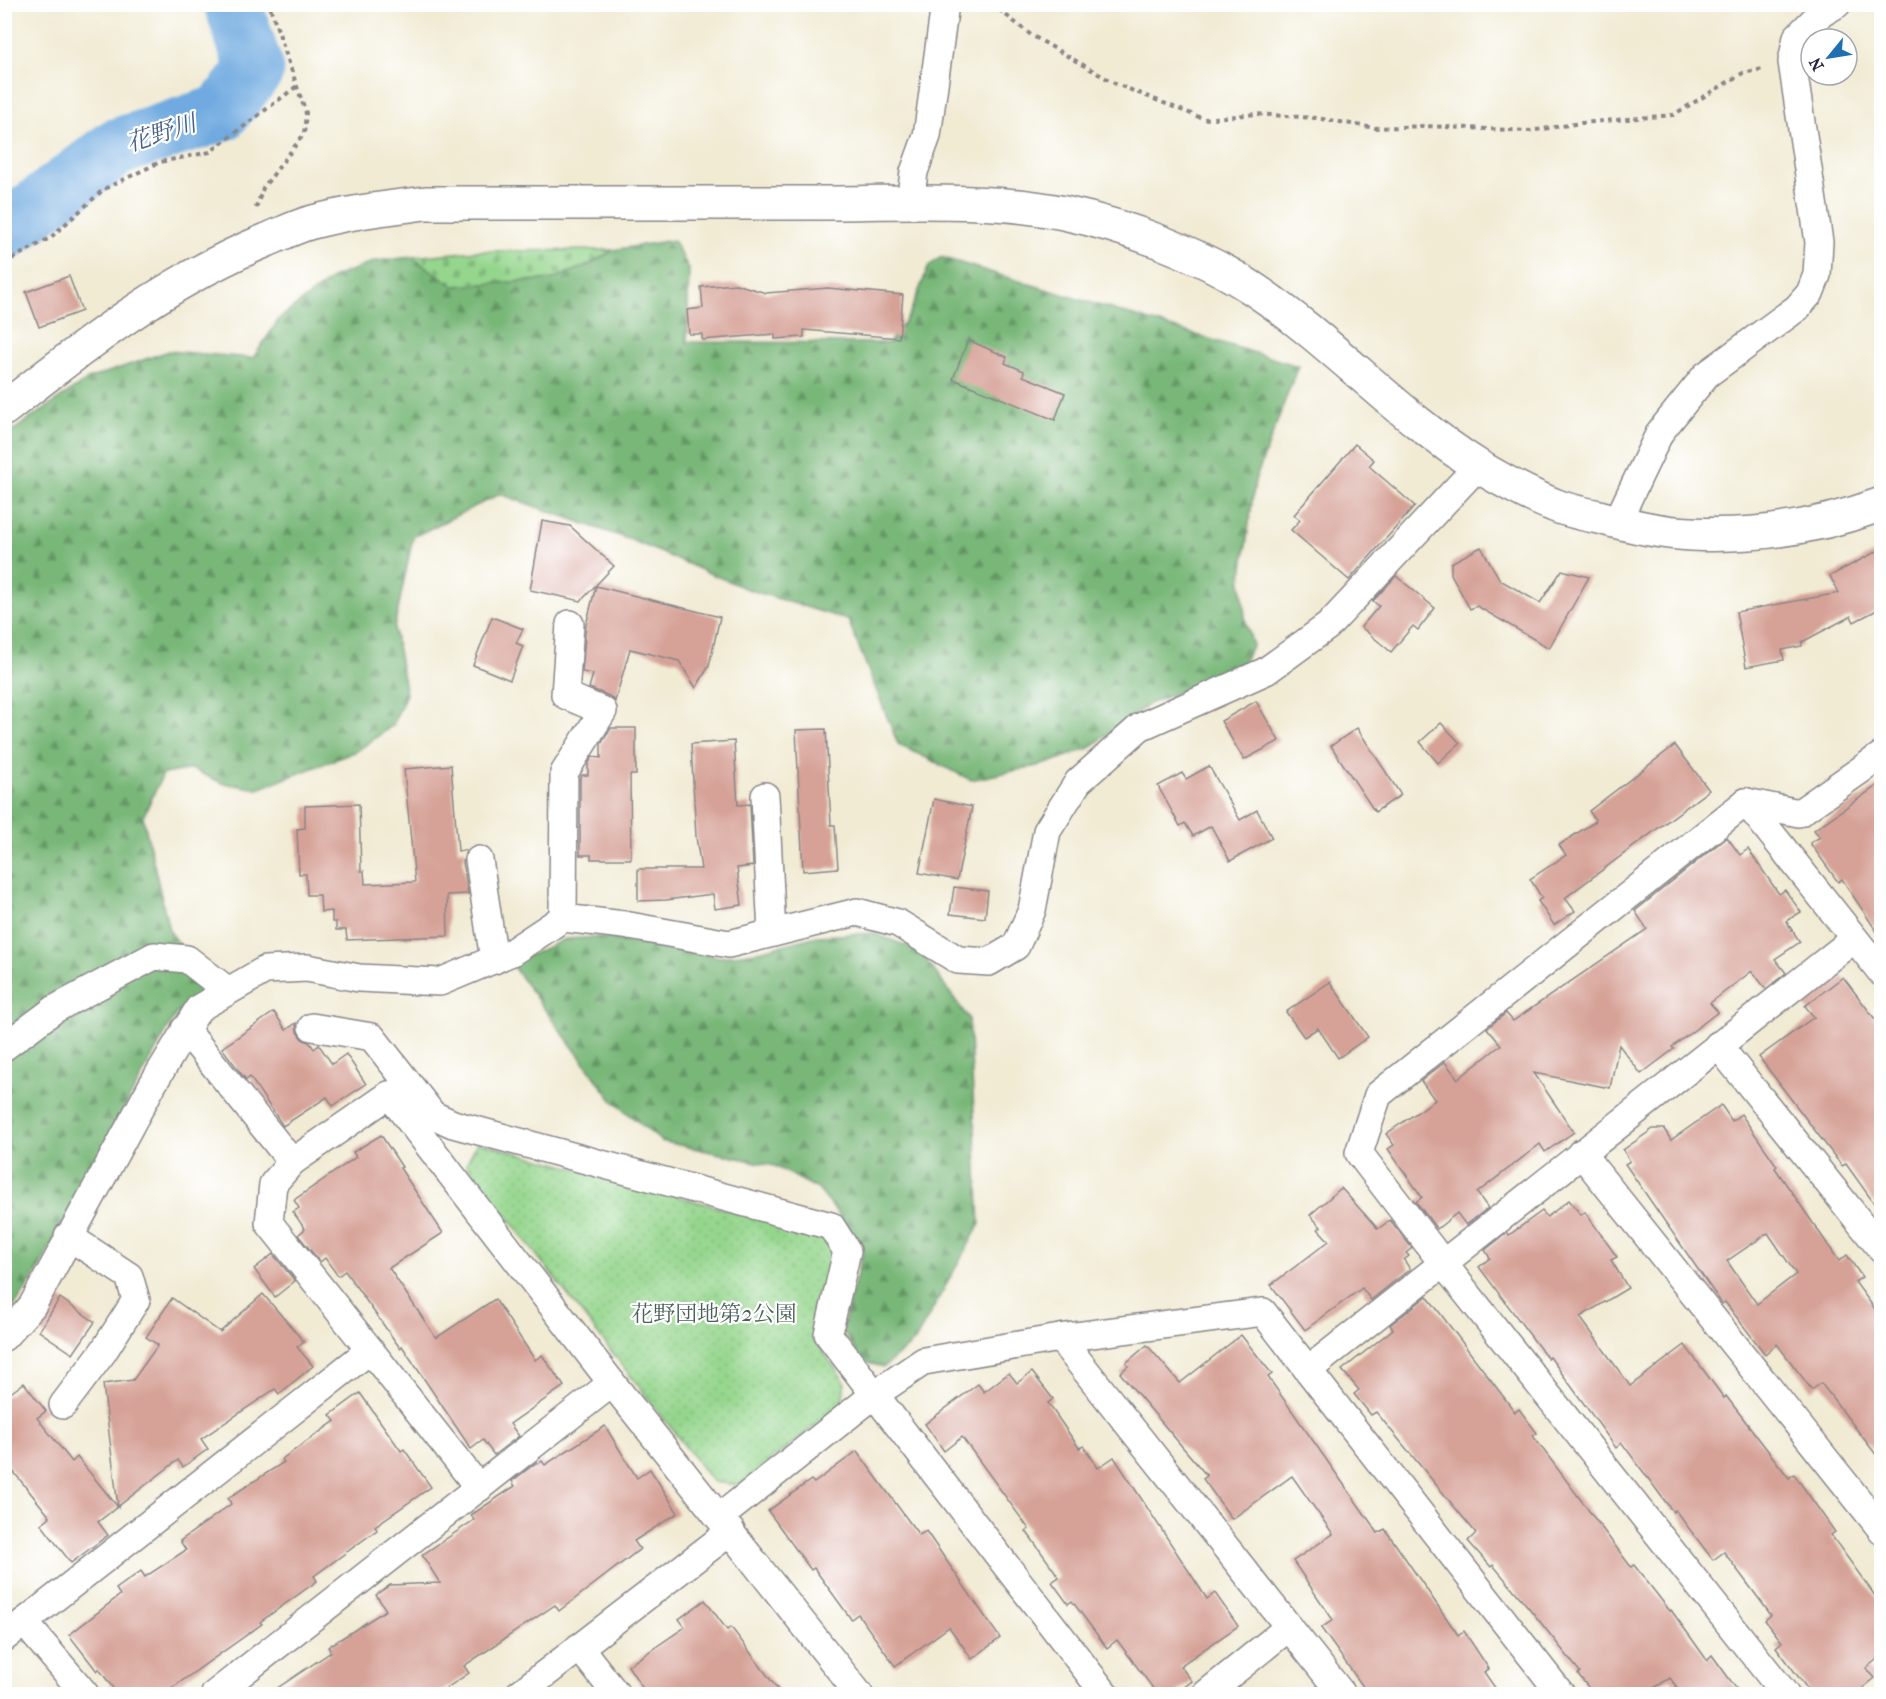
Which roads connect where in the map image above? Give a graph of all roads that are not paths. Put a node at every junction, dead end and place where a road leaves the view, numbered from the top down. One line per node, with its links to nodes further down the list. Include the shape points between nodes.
1 (945, 4): 3 (street, via 927,136 914,172)
2 (1837, 4): 7 (street, via 1820,14 1797,37 1792,62 1819,242 1817,275 1810,293 1797,308 1707,375 1660,432)
3 (910, 202): 4 (street, via 426,203 307,223 244,249 177,284 54,369); 5 (street, via 991,204 1063,213 1126,230 1190,255 1251,287)
4 (4, 409)
5 (1478, 466): 7 (street, via 1556,506); 14 (street, via 1328,626 1266,671 1140,726 1078,782 1047,831 1032,910 1016,946 989,962 958,960 898,923 858,912)
6 (1881, 504): 7 (street, via 1791,529 1737,534 1687,534)
7 (1617, 522)
8 (570, 624): 13 (street, via 565,696 603,711 564,773)
9 (1881, 755): 11 (street, via 1799,813)
10 (765, 796): 14 (street)
11 (1746, 802): 15 (street); 29 (street, via 1378,1095 1359,1153)
12 (479, 860): 16 (street)
13 (563, 918): 14 (street, via 729,944); 16 (street)
14 (772, 933)
15 (1854, 939): 17 (street); 21 (street)
16 (494, 960): 18 (street, via 440,982 359,978 307,968 265,970)
17 (1881, 974)
18 (228, 991): 20 (street, via 199,1008); 22 (street, via 187,960 154,956 55,1009)
19 (312, 1027): 24 (street, via 372,1037)
20 (185, 1029): 26 (street); 27 (street)
21 (1718, 1046): 25 (street); 28 (street)
22 (4, 1047)
23 (389, 1095): 24 (street); 26 (street); 34 (street)
24 (432, 1114): 35 (street, via 453,1124 831,1226 847,1251 828,1334)
25 (1581, 1153): 29 (street); 39 (street)
26 (292, 1162): 32 (street, via 273,1184 269,1223)
27 (68, 1236): 30 (street, via 32,1305); 36 (street, via 129,1276 136,1300)
28 (1881, 1250)
29 (1442, 1262): 33 (street); 52 (street)
30 (4, 1336)
31 (1060, 1338): 33 (street, via 1263,1312); 35 (street, via 924,1361); 40 (street)
32 (370, 1350): 37 (street); 41 (street)
33 (1308, 1370): 51 (street)
34 (612, 1383): 37 (street); 38 (street)
35 (874, 1395): 38 (street); 48 (street)
36 (63, 1406)
37 (479, 1488): 44 (street)
38 (725, 1524): 42 (street); 47 (street)
39 (1881, 1530)
40 (1289, 1627): 49 (street); 50 (street)
41 (14, 1630): 43 (street)
42 (579, 1647): 45 (street); 46 (street)
43 (85, 1695)
44 (215, 1695)
45 (519, 1695)
46 (616, 1695)
47 (859, 1695)
48 (1105, 1695)
49 (1206, 1695)
50 (1342, 1695)
51 (1561, 1695)
52 (1785, 1695)

